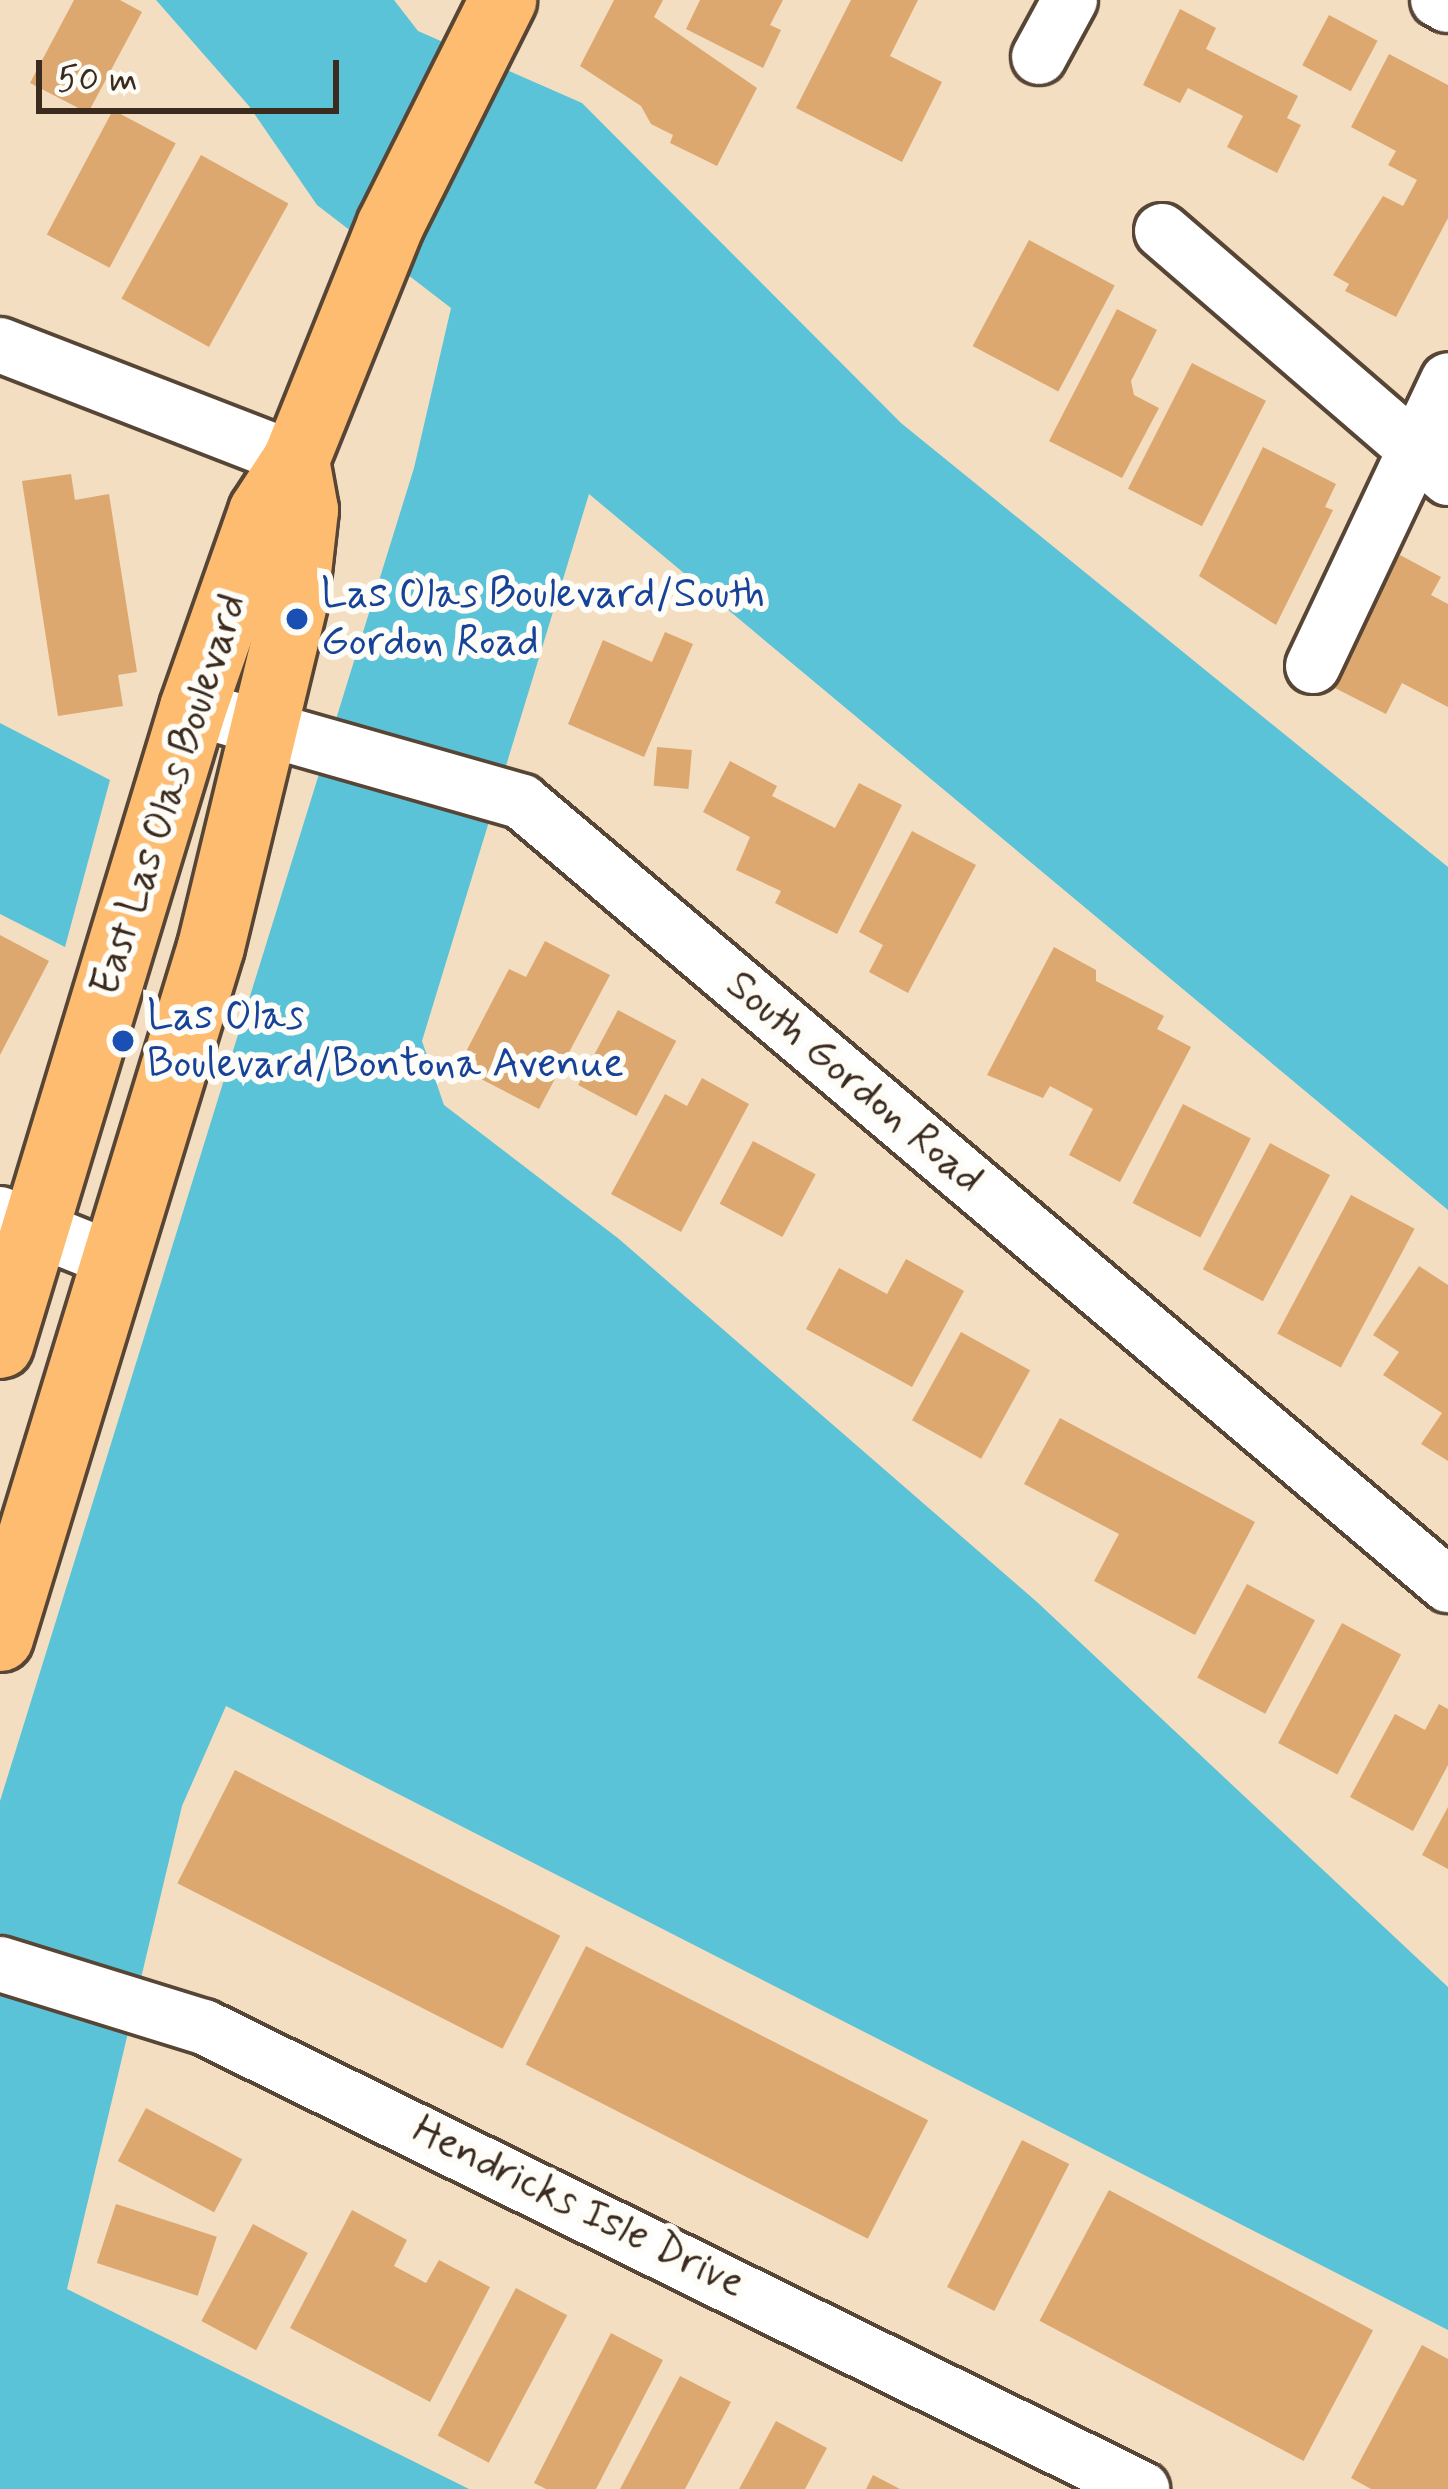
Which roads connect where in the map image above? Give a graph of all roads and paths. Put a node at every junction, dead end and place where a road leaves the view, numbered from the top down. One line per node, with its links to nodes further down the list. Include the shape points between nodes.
1 (503, 0): 9 (main road, East Las Olas Boulevard, via 391,226)
2 (1070, 0): 5 (street)
3 (1438, 0): 4 (street)
4 (1448, 5)
5 (1039, 58)
6 (1162, 231): 10 (street)
7 (0, 345): 9 (street)
8 (1448, 380): 10 (street)
9 (296, 460): 12 (main road, East Las Olas Boulevard, via 262,512); 13 (main road, East Las Olas Boulevard, via 304,529)
10 (1431, 465): 11 (street)
11 (1313, 666)
12 (193, 708): 13 (street, South Gordon Road); 14 (main road, East Las Olas Boulevard)
13 (293, 739): 15 (main road, East Las Olas Boulevard, via 212,947); 17 (street, South Gordon Road, via 522,802)
14 (17, 1223): 15 (street); 16 (main road, East Las Olas Boulevard)
15 (117, 1261): 18 (main road, East Las Olas Boulevard)
16 (0, 1345)
17 (1448, 1585)
18 (0, 1638)
19 (0, 1964): 20 (street, Hendricks Isle Drive, via 158,2009 424,2131)
20 (1142, 2489)

